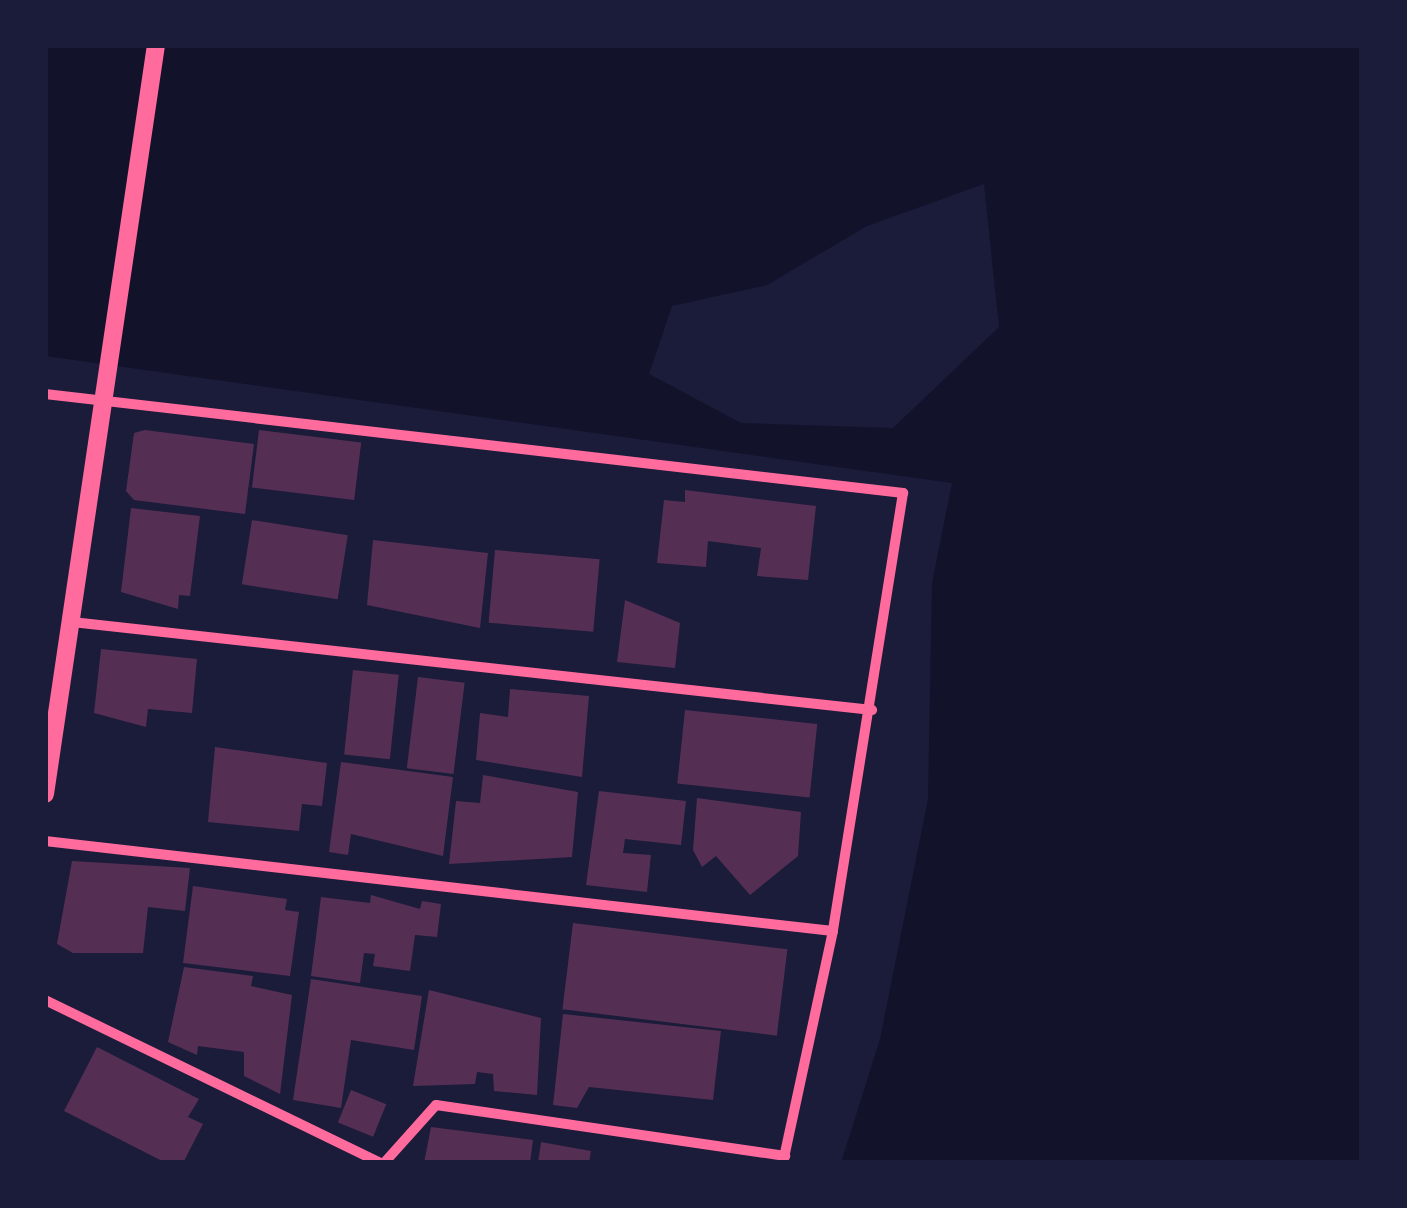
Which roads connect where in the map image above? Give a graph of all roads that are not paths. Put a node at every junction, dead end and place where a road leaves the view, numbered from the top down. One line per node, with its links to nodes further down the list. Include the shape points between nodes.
1 (156, 45): 3 (street)
2 (45, 394): 4 (street, via 902,492)
3 (72, 622): 4 (street); 5 (street)
4 (872, 710): 7 (street)
5 (45, 794)
6 (45, 840): 7 (street)
7 (833, 931): 9 (street)
8 (45, 1000): 10 (street)
9 (784, 1160): 10 (street, via 436,1105)
10 (382, 1163)

